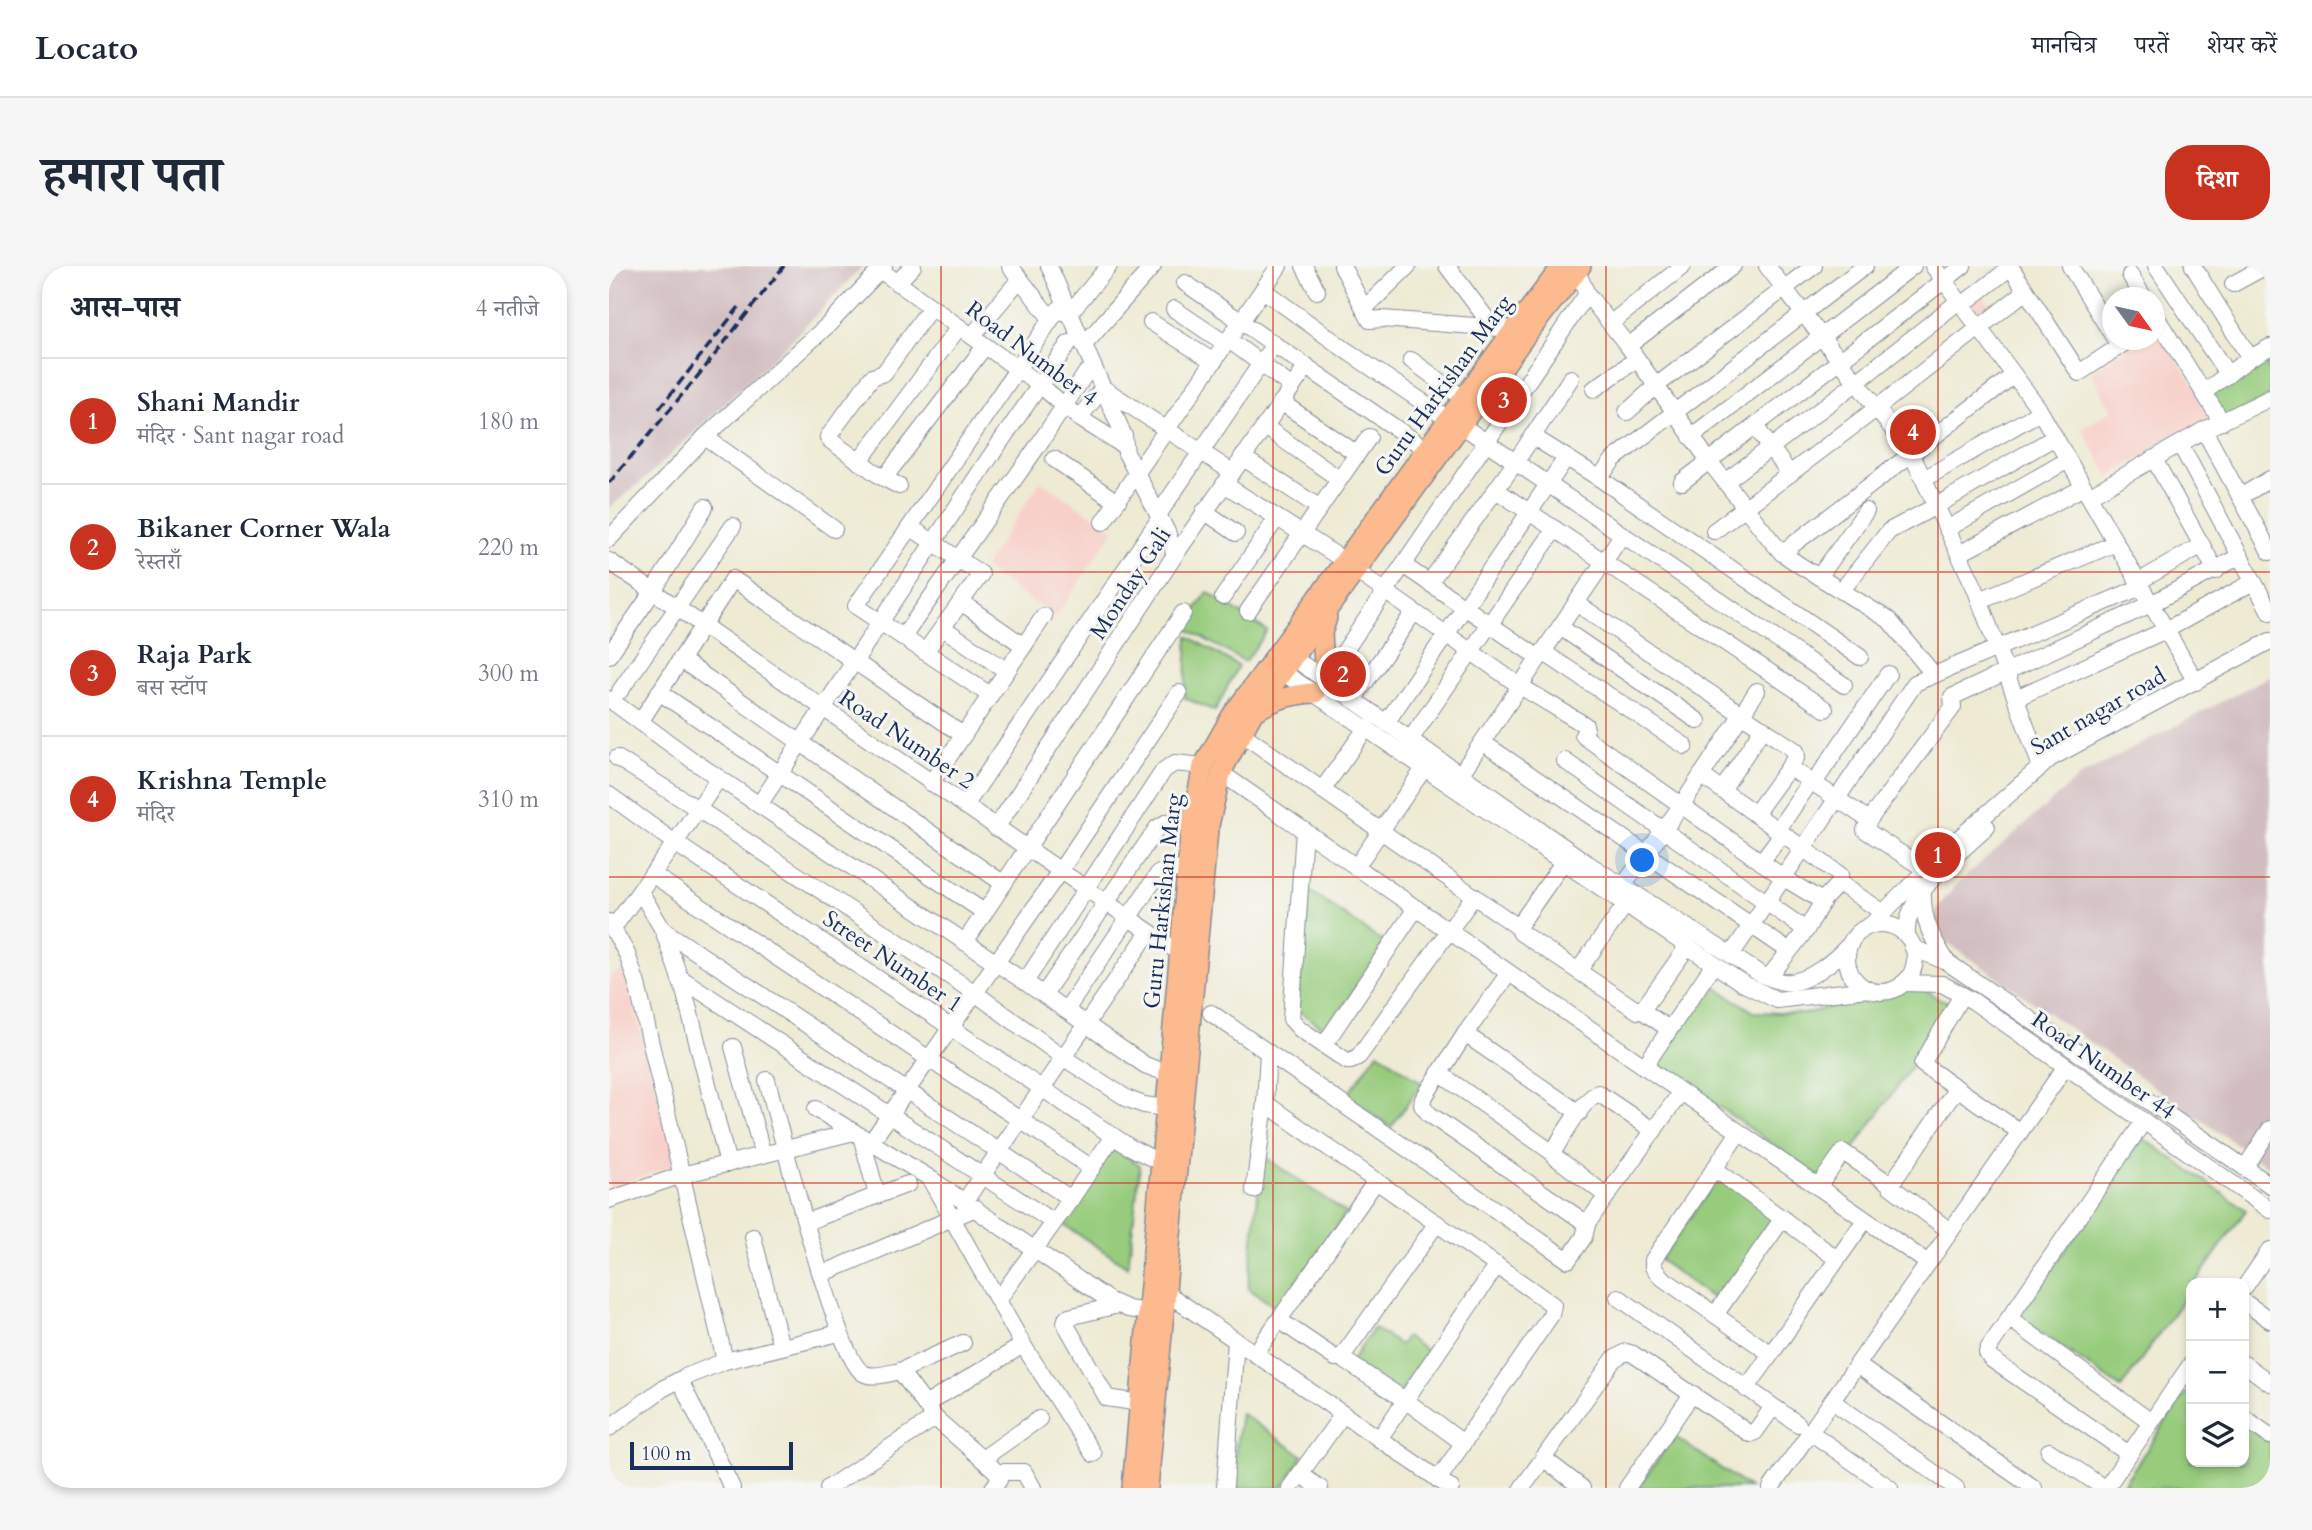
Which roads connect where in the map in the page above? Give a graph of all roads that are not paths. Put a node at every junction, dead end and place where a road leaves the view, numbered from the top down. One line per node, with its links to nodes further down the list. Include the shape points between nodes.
1 (913, 266): 30 (street)
2 (1067, 266): 26 (street)
3 (1109, 266): 43 (street)
4 (1153, 266): 57 (street)
5 (1279, 266): 35 (street)
6 (1342, 266): 42 (street)
7 (1408, 266): 42 (street)
8 (1447, 266): 50 (street)
9 (1683, 266): 49 (street)
10 (1733, 266): 60 (street)
11 (1767, 266): 34 (street)
12 (1814, 266): 34 (street)
13 (1865, 266): 44 (street)
14 (1913, 266): 55 (street)
15 (1933, 266): 29 (street)
16 (1963, 266): 29 (street)
17 (2070, 266): 45 (street)
18 (2156, 266): 71 (street)
19 (2193, 266): 61 (street)
20 (2266, 266): 27 (street); 32 (street)
21 (2011, 267): 36 (street); 39 (street)
22 (882, 268): 30 (street, Road Number 4); 97 (street, via 829,324)
23 (1311, 269): 37 (street)
24 (1571, 269): 38 (street); 52 (main road, Guru Harkishan Marg); 90 (main road, Guru Harkishan Marg, via 1524,338)
25 (1015, 272): 46 (street); 54 (street)
26 (1052, 273): 43 (street)
27 (2270, 274)
28 (2130, 275): 33 (street)
29 (1944, 281): 39 (street); 63 (street)
30 (897, 283): 40 (street, Road Number 4)
31 (1185, 283): 47 (street)
32 (2233, 284)
33 (2137, 287)
34 (1784, 289): 44 (street); 75 (street)
35 (1263, 290): 47 (street); 90 (street)
36 (2026, 290): 51 (street); 59 (street, via 2079,373)
37 (1317, 291)
38 (1587, 294): 49 (street); 101 (street)
39 (1960, 303): 51 (street); 73 (street)
40 (931, 307): 54 (street, Road Number 4); 115 (street, via 884,373 872,377 829,434 831,442)
41 (1174, 309): 56 (street)
42 (1364, 309): 50 (street, via 1370,320)
43 (1070, 311): 46 (street, via 1058,310); 57 (street)
44 (1804, 314): 55 (street); 88 (street)
45 (2102, 314)
46 (1051, 320): 67 (street)
47 (1241, 321): 56 (street); 58 (street)
48 (1151, 322): 64 (street)
49 (1611, 323): 60 (street)
50 (1492, 326): 52 (street)
51 (1979, 328): 70 (street); 85 (street)
52 (1514, 329): 81 (main road, Guru Harkishan Marg)
53 (2165, 334): 79 (street)
54 (972, 336): 67 (street, Road Number 4); 115 (street); 119 (street)
55 (1822, 337): 63 (street); 68 (street)
56 (1227, 342): 64 (street); 65 (street)
57 (1076, 344): 74 (street); 77 (street)
58 (1275, 344): 65 (street); 66 (street)
59 (2107, 350)
60 (1632, 353): 75 (street); 78 (street)
61 (2263, 356): 71 (street)
62 (1411, 360): 81 (street)
63 (1840, 361): 73 (street); 80 (street)
64 (1214, 362): 94 (street)
65 (1261, 363): 76 (street); 106 (street)
66 (1307, 366): 76 (street, Monday Gali); 105 (street)
67 (1017, 368): 74 (street, Road Number 4); 144 (street)
68 (1780, 370): 80 (street); 99 (street)
69 (1086, 373): 84 (street)
70 (2014, 375): 87 (street); 107 (street)
71 (2228, 375): 79 (street)
72 (1571, 378): 96 (street)
73 (1857, 382): 85 (street); 104 (street)
74 (1041, 386): 84 (street, Road Number 4); 153 (street)
75 (1656, 386): 86 (street); 88 (street)
76 (1292, 387): 82 (street, Monday Gali)
77 (1103, 388): 89 (street); 94 (street); 103 (street)
78 (1594, 389)
79 (2204, 392): 91 (street)
80 (1798, 393): 93 (street)
81 (1464, 398): 90 (main road, Guru Harkishan Marg)
82 (1281, 402): 92 (street, Monday Gali); 108 (street)
83 (2268, 403): 91 (street)
84 (1063, 406): 89 (street, Road Number 4); 161 (street)
85 (1877, 408): 107 (street); 118 (street)
86 (1627, 412)
87 (2040, 412): 100 (street); 123 (street)
88 (1674, 413): 99 (street); 121 (street, via 1614,459)
89 (1079, 418): 103 (street, Road Number 4)
90 (1454, 422): 101 (street); 105 (main road, Guru Harkishan Marg); 164 (main road, Guru Harkishan Marg)
91 (2222, 422): 95 (street)
92 (1264, 426): 109 (street, Monday Gali); 122 (street)
93 (1755, 426): 104 (street); 114 (street)
94 (1167, 430): 106 (street); 117 (street)
95 (2204, 430): 102 (street); 131 (street)
96 (1532, 436): 110 (street); 116 (street)
97 (705, 437): 145 (street); 152 (street)
98 (1369, 437): 108 (street)
99 (1691, 437): 114 (street)
100 (2055, 437): 113 (street); 133 (street)
101 (1486, 443): 116 (street); 163 (street)
102 (2180, 444): 112 (street); 160 (street)
103 (1124, 446): 117 (street)
104 (1771, 448): 118 (street); 125 (street)
105 (1426, 449): 164 (main road, Guru Harkishan Marg)
106 (1201, 452): 120 (street); 140 (street)
107 (1911, 453): 123 (street); 157 (street)
108 (1357, 454): 122 (street)
109 (1242, 457): 120 (street, Monday Gali); 135 (street)
110 (1566, 458): 121 (street); 128 (street)
111 (1055, 459): 132 (street)
112 (2154, 459): 130 (street); 155 (street)
113 (2069, 460): 130 (street); 147 (street)
114 (1709, 461): 124 (street); 125 (street)
115 (859, 462): 119 (street)
116 (1515, 463): 128 (street); 129 (street)
117 (1137, 473): 132 (street); 140 (street)
118 (1790, 474): 136 (street)
119 (885, 477): 127 (street)
120 (1228, 478): 138 (street, Monday Gali); 141 (street)
121 (1599, 478): 203 (street)
122 (1339, 479): 135 (street)
123 (1924, 479): 133 (street)
124 (1682, 482)
125 (1725, 482): 136 (street)
126 (2268, 484): 131 (street)
127 (899, 486)
128 (1549, 486): 139 (street); 151 (street)
129 (1496, 490): 139 (street); 169 (street)
130 (2087, 492): 154 (street); 158 (street)
131 (2241, 497): 156 (street)
132 (1117, 502): 142 (street)
133 (1936, 506): 147 (street); 171 (street, via 1889,531)
134 (705, 507): 173 (street)
135 (1320, 508): 150 (street)
136 (1745, 508): 148 (street); 157 (street)
137 (1866, 511): 167 (street)
138 (1205, 512): 149 (street); 159 (street, Monday Gali)
139 (1531, 512): 146 (street); 180 (street)
140 (1159, 517): 159 (street); 256 (street)
141 (1277, 518): 150 (street); 174 (street)
142 (1103, 523)
143 (733, 526): 181 (street)
144 (910, 527): 153 (street); 187 (street, via 856,606)
145 (834, 529)
146 (1555, 529): 162 (street); 188 (street)
147 (1947, 529): 158 (street)
148 (1714, 531)
149 (1236, 533)
150 (1302, 534): 164 (street); 182 (street)
151 (1622, 535): 162 (street); 212 (street)
152 (609, 539)
153 (935, 543): 161 (street); 187 (street)
154 (2116, 543): 170 (street); 175 (street)
155 (2202, 545): 166 (street); 170 (street)
156 (2268, 545)
157 (1782, 552): 167 (street)
158 (1959, 554): 175 (street)
159 (1175, 555): 261 (street, Monday Gali)
160 (2240, 556): 166 (street); 168 (street)
161 (957, 559): 176 (street, via 981,574); 194 (street)
162 (1603, 563): 178 (street); 222 (street)
163 (1403, 565): 169 (street); 172 (street)
164 (1350, 566): 172 (street); 177 (main road, Guru Harkishan Marg); 205 (main road, Guru Harkishan Marg)
165 (612, 569): 173 (street, Road Number 2)
166 (2216, 571): 179 (street)
167 (1819, 577): 171 (street)
168 (2253, 582): 184 (street); 192 (street)
169 (1429, 583): 180 (street)
170 (2140, 585): 179 (street); 197 (street)
171 (1842, 590): 210 (street, via 1889,620)
172 (1385, 591): 183 (street); 214 (street)
173 (652, 593): 181 (street, Road Number 2); 201 (street)
174 (1223, 597)
175 (1980, 600): 197 (street)
176 (961, 602): 191 (street); 196 (street)
177 (1332, 603): 205 (main road, Guru Harkishan Marg); 214 (main road, via 1322,633)
178 (1576, 603): 190 (street); 225 (street)
179 (2151, 604): 192 (street); 208 (street)
180 (1464, 607): 188 (street); 193 (street)
181 (677, 610): 189 (street, Road Number 2); 218 (street)
182 (1248, 611)
183 (1414, 612): 193 (street); 221 (street)
184 (2270, 612)
185 (1183, 613): 267 (street)
186 (1044, 616): 196 (street)
187 (882, 623): 194 (street); 206 (street)
188 (1490, 625): 200 (street); 202 (street)
189 (701, 626): 204 (street); 206 (street, via 733,579); 223 (street, Road Number 2)
190 (1560, 627): 202 (street); 226 (street)
191 (943, 628): 199 (street); 207 (street)
192 (2166, 630): 211 (street); 220 (street)
193 (1446, 634): 200 (street); 228 (street)
194 (903, 637): 199 (street)
195 (2270, 641): 211 (street, Sant nagar road)
196 (1024, 646): 207 (street)
197 (1997, 648): 208 (street); 210 (street)
198 (2270, 651): 282 (street, Sant nagar road, via 2070,759 2034,784)
199 (926, 652): 219 (street)
200 (1471, 652): 213 (street); 233 (street)
201 (609, 655)
202 (1541, 655): 213 (street); 236 (street)
203 (1860, 657)
204 (680, 659): 216 (street); 235 (street)
205 (1282, 660): 214 (street); 224 (main road, Guru Harkishan Marg); 239 (main road, Guru Harkishan Marg, via 1229,720)
206 (856, 661): 223 (street); 232 (street)
207 (1007, 671): 219 (street)
208 (2006, 671): 220 (street); 259 (street, via 1952,697 1953,707)
209 (1888, 674): 248 (street)
210 (1934, 675): 253 (street, via 1915,683)
211 (2196, 682): 242 (street, Sant nagar road)
212 (1844, 685)
213 (1520, 686): 234 (street); 255 (street, via 1585,725 1585,737)
214 (1320, 687): 221 (street); 224 (main road, via 1274,700); 229 (street)
215 (1756, 691): 225 (street)
216 (659, 692): 227 (street); 243 (street)
217 (1179, 693): 275 (street)
218 (615, 695): 227 (street)
219 (990, 695): 232 (street)
220 (2016, 698): 242 (street)
221 (1353, 700): 228 (street)
222 (1825, 709)
223 (823, 710): 235 (street); 249 (street, Road Number 2)
224 (1253, 713): 231 (main road, Guru Harkishan Marg)
225 (1741, 714): 230 (street); 246 (street)
226 (1698, 721)
227 (640, 722): 247 (street)
228 (1387, 723): 233 (street)
229 (1367, 727): 240 (street); 250 (street)
230 (1763, 729): 241 (street, via 1796,751); 251 (street)
231 (1241, 733): 244 (main road, Guru Harkishan Marg); 250 (street)
232 (963, 735): 249 (street)
233 (1410, 740): 245 (street)
234 (1482, 742): 245 (street); 269 (street)
235 (801, 743): 243 (street); 279 (street)
236 (1685, 746)
237 (617, 758): 257 (street)
238 (1565, 761): 262 (street)
239 (1203, 766): 260 (main road, Guru Harkishan Marg); 281 (street, via 1175,763 1164,770)
240 (1425, 766): 264 (street); 270 (street)
241 (1789, 767): 248 (street); 258 (street)
242 (2041, 767): 274 (street, Sant nagar road)
243 (780, 774): 254 (street); 290 (street)
244 (1221, 774): 263 (street); 360 (main road, Guru Harkishan Marg, via 1207,830)
245 (1460, 775): 280 (street)
246 (1701, 775): 251 (street); 255 (street)
247 (719, 778): 254 (street); 257 (street)
248 (1813, 782): 253 (street); 265 (street)
249 (931, 783): 256 (street, Road Number 2)
250 (1322, 790): 264 (street)
251 (1722, 790): 258 (street)
252 (609, 795): 266 (street, Street Number 1)
253 (1837, 798): 259 (street); 268 (street)
254 (759, 805): 301 (street)
255 (1681, 806): 262 (street); 271 (street)
256 (965, 807): 261 (street, Road Number 2)
257 (698, 809): 266 (street); 318 (street)
258 (1755, 814): 265 (street)
259 (1869, 820): 274 (street, via 1865,830)
260 (1192, 821): 273 (main road, Guru Harkishan Marg); 286 (street, via 1167,822 1157,828)
261 (996, 828): 267 (street, Road Number 2)
262 (1663, 830): 269 (street); 288 (street)
263 (1304, 831): 272 (street); 328 (street, via 1291,1019)
264 (1380, 832): 272 (street); 284 (street)
265 (1779, 833): 268 (street); 271 (street)
266 (675, 843): 276 (street); 325 (street, Street Number 1)
267 (1027, 849): 275 (street, Road Number 2); 279 (street)
268 (1803, 849): 277 (street); 278 (street)
269 (1646, 853): 280 (street); 294 (street)
270 (1564, 861): 287 (street); 296 (street)
271 (1762, 862): 278 (street)
272 (1356, 867): 289 (street)
273 (1188, 870): 292 (street, via 1162,870); 306 (main road, Guru Harkishan Marg)
274 (1926, 870): 291 (street, Sant nagar road)
275 (1060, 871): 281 (street, Road Number 2); 309 (street)
276 (652, 874): 283 (street); 331 (street)
277 (1840, 875)
278 (1784, 878): 285 (street); 288 (street)
279 (1004, 884): 290 (street)
280 (1623, 886): 307 (street)
281 (1086, 889): 286 (street, Road Number 2); 315 (street)
282 (1924, 890): 302 (street, Sant nagar road, via 1906,922); 308 (street, via 1923,911)
283 (640, 891): 293 (street); 297 (street)
284 (1473, 897): 296 (street); 299 (street)
285 (1823, 901): 291 (street, via 1839,883); 298 (street)
286 (1106, 903): 292 (street, Road Number 2); 319 (street)
287 (1626, 904): 304 (street); 311 (street)
288 (1767, 904): 294 (street); 298 (street)
289 (1416, 908): 299 (street); 328 (street)
290 (984, 912): 301 (street)
291 (1884, 913): 295 (street, Sant nagar road)
292 (1128, 918): 300 (street, Road Number 2); 321 (street)
293 (611, 925): 364 (street, via 637,984)
294 (1751, 925): 305 (street); 307 (street)
295 (1871, 925): 302 (street, via 1891,925); 303 (street)
296 (1518, 928): 311 (street)
297 (663, 930): 313 (street); 340 (street)
298 (1805, 930): 305 (street)
299 (1449, 931): 312 (street); 328 (street, via 1356,1059 1347,1061)
300 (1149, 932): 306 (street, Road Number 2); 324 (street)
301 (965, 942): 309 (street)
302 (1910, 942): 308 (street, Road Number 44); 316 (street, via 1913,967)
303 (1850, 944): 314 (street, via 1814,974 1786,983); 317 (street, via 1848,965)
304 (1688, 946): 310 (street); 322 (street)
305 (1789, 951): 314 (street)
306 (1180, 953): 336 (main road, Guru Harkishan Marg)
307 (1731, 955): 314 (street)
308 (1947, 962): 362 (street, Road Number 44)
309 (996, 964): 315 (street); 318 (street)
310 (1714, 964): 317 (street, via 1777,1000); 326 (street)
311 (1578, 971): 322 (street)
312 (1509, 973): 327 (street); 334 (street)
313 (679, 976): 346 (street); 359 (street)
314 (1769, 977)
315 (1025, 982): 319 (street)
316 (1903, 984): 317 (street, via 1886,991); 320 (street, Road Number 44, via 1943,984)
317 (1867, 989)
318 (975, 993): 325 (street); 332 (street)
319 (1044, 994): 321 (street)
320 (1962, 995): 333 (street, Road Number 44); 339 (street, via 1922,1064)
321 (1066, 1010): 324 (street)
322 (1641, 1010): 326 (street)
323 (1211, 1013): 330 (street)
324 (1087, 1024): 332 (street); 336 (street, via 1145,1065)
325 (951, 1027): 331 (street); 338 (street, Street Number 1)
326 (1669, 1029): 334 (street)
327 (1465, 1034): 335 (street); 345 (street)
328 (1324, 1045)
329 (733, 1047): 358 (street)
330 (1268, 1053): 342 (street); 382 (street, via 1568,1260 1584,1237)
331 (928, 1058): 340 (street); 347 (street)
332 (1064, 1058): 338 (street); 343 (street, via 1128,1100)
333 (2066, 1066): 348 (street, Road Number 44); 352 (street)
334 (1644, 1067): 341 (street)
335 (1439, 1073): 357 (street); 382 (street, via 1423,1099 1424,1110)
336 (1169, 1074): 343 (main road, Guru Harkishan Marg)
337 (767, 1080): 355 (street)
338 (1043, 1088): 347 (street); 353 (street, Street Number 1)
339 (1957, 1088): 352 (street); 369 (street)
340 (906, 1090): 346 (street); 356 (street)
341 (1681, 1092): 350 (street); 351 (street)
342 (1265, 1103): 367 (street); 372 (street)
343 (1166, 1108): 360 (main road, Guru Harkishan Marg)
344 (816, 1109): 354 (street)
345 (1579, 1113): 350 (street, via 1598,1093); 357 (street)
346 (889, 1115): 354 (street); 366 (street)
347 (1021, 1121): 356 (street); 361 (street)
348 (2144, 1121): 378 (street, Road Number 44); 403 (street)
349 (2270, 1129): 362 (street)
350 (1654, 1131): 374 (street)
351 (1739, 1132): 363 (street); 371 (street)
352 (2020, 1132): 386 (street)
353 (1113, 1136): 360 (street, Street Number 1); 361 (street)
354 (862, 1137): 355 (street); 365 (street); 373 (street)
355 (785, 1149): 358 (street); 383 (street)
356 (1000, 1152): 366 (street); 375 (street)
357 (1553, 1153): 374 (street)
358 (763, 1155): 359 (street)
359 (728, 1164): 364 (street)
360 (1169, 1167): 396 (main road, Guru Harkishan Marg); 401 (main road, Guru Harkishan Marg)
361 (1093, 1168): 375 (street)
362 (2245, 1168): 370 (street, Road Number 44)
363 (1715, 1169): 380 (street); 402 (street, via 1653,1260 1661,1277)
364 (682, 1175): 376 (street); 414 (street)
365 (928, 1177): 377 (street); 379 (street)
366 (983, 1177): 377 (street); 384 (street)
367 (1376, 1181): 385 (street); 404 (street)
368 (908, 1184): 373 (street)
369 (1890, 1184): 371 (street, via 1843,1152); 386 (street)
370 (2270, 1185)
371 (1818, 1187): 381 (street)
372 (1254, 1190)
373 (877, 1195): 383 (street)
374 (1607, 1196): 382 (street)
375 (1071, 1199): 384 (street)
376 (609, 1200)
377 (970, 1205): 379 (street); 388 (street)
378 (2270, 1210)
379 (951, 1218): 394 (street); 398 (street)
380 (1783, 1218): 390 (street); 402 (street)
381 (1865, 1220): 390 (street); 391 (street)
382 (1588, 1221)
383 (806, 1222): 394 (street)
384 (1053, 1222): 388 (street)
385 (1437, 1223): 392 (street); 413 (street)
386 (1950, 1231): 391 (street)
387 (753, 1237): 410 (street)
388 (1035, 1249): 398 (street); 399 (street)
389 (2270, 1250): 393 (street)
390 (1837, 1259): 412 (street)
391 (1928, 1263): 415 (street)
392 (1497, 1265): 423 (street); 436 (street, via 1550,1302 1553,1309)
393 (2265, 1270): 395 (street)
394 (822, 1274): 406 (street)
395 (2249, 1284)
396 (1165, 1292): 407 (street); 450 (main road, Guru Harkishan Marg)
397 (1618, 1297): 421 (street)
398 (998, 1300): 409 (street)
399 (1118, 1305): 401 (street); 425 (street, via 1065,1321 1107,1398)
400 (2249, 1305): 405 (street)
401 (1148, 1312): 425 (main road, Guru Harkishan Marg)
402 (1715, 1315): 412 (street)
403 (2009, 1318): 431 (street); 439 (street, via 1988,1349 1991,1359)
404 (1279, 1320): 411 (street); 413 (street)
405 (2270, 1320)
406 (839, 1334): 410 (street); 417 (street, via 863,1374)
407 (1236, 1341): 411 (street); 445 (street)
408 (963, 1343): 417 (street)
409 (1023, 1345): 427 (street); 438 (street)
410 (781, 1347): 414 (street)
411 (1255, 1354): 428 (street)
412 (1771, 1354): 421 (street)
413 (1341, 1358): 423 (street)
414 (725, 1361): 419 (street)
415 (1857, 1365): 424 (street); 459 (street)
416 (2249, 1368): 420 (street)
417 (900, 1371): 427 (street)
418 (2186, 1377): 431 (street)
419 (680, 1380): 432 (street); 446 (street)
420 (2270, 1383)
421 (1746, 1389): 426 (street)
422 (1692, 1394): 426 (street, via 1750,1434); 440 (street, via 1633,1354 1621,1354); 455 (street)
423 (1405, 1400): 435 (street); 436 (street)
424 (1832, 1401): 433 (street); 458 (street)
425 (1140, 1403): 449 (main road, Guru Harkishan Marg)
426 (1773, 1407): 433 (street)
427 (930, 1412): 441 (street); 447 (street)
428 (1343, 1415): 435 (street); 442 (street)
429 (1038, 1419): 441 (street)
430 (2249, 1421): 434 (street)
431 (2151, 1422): 439 (street)
432 (609, 1428)
433 (1804, 1428): 456 (street); 457 (street)
434 (2270, 1436)
435 (1379, 1439): 444 (street)
436 (1463, 1443): 444 (street)
437 (2049, 1451): 460 (street)
438 (1093, 1454)
439 (2129, 1454): 460 (street)
440 (1542, 1458): 453 (street); 454 (street)
441 (982, 1459): 443 (street)
442 (1300, 1474): 451 (street); 452 (street)
443 (993, 1484): 448 (street, via 1024,1472)
444 (1444, 1484)
445 (1225, 1486)
446 (732, 1488)
447 (828, 1488)
448 (1033, 1488)
449 (1132, 1488)
450 (1148, 1488)
451 (1290, 1488)
452 (1320, 1488)
453 (1522, 1488)
454 (1582, 1488)
455 (1627, 1488)
456 (1771, 1488)
457 (1890, 1488)
458 (1956, 1488)
459 (2034, 1488)
460 (2105, 1488)

